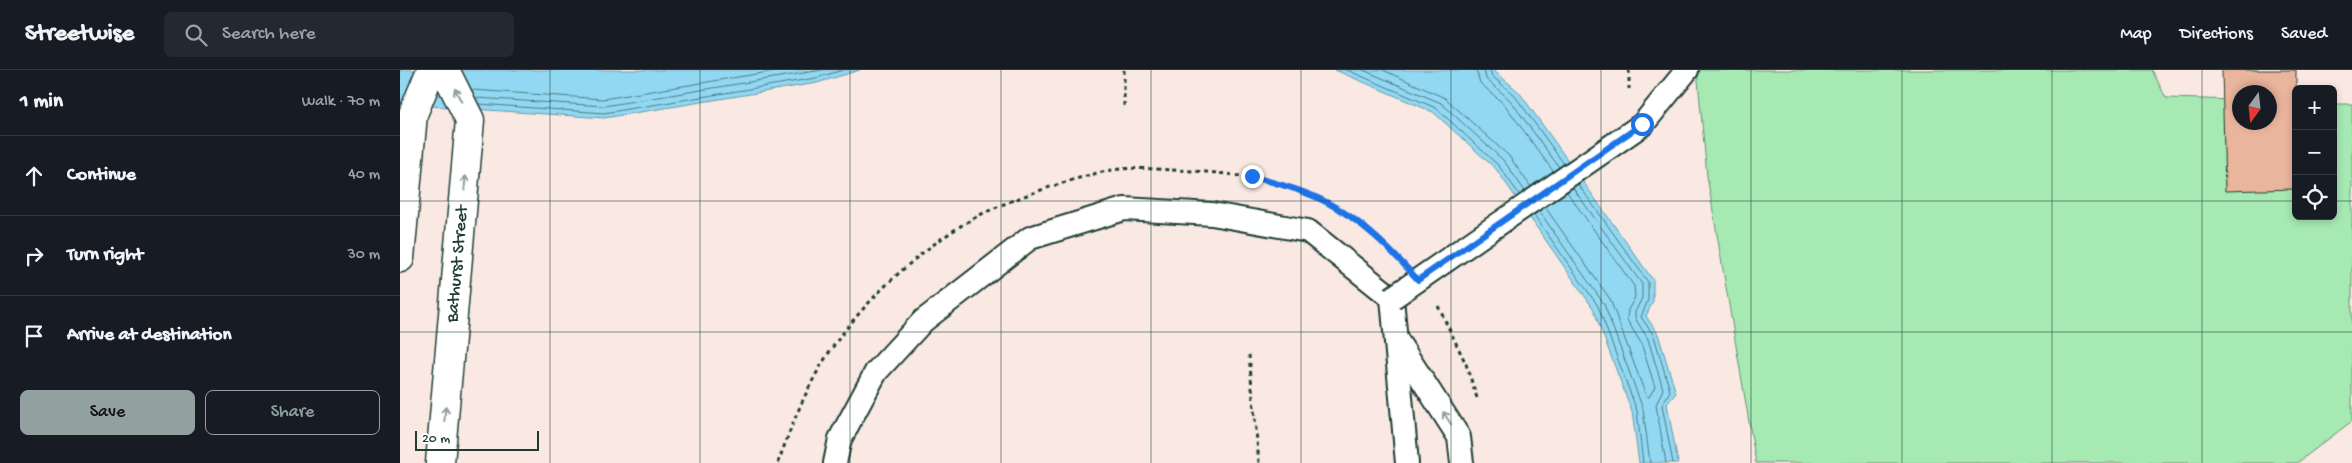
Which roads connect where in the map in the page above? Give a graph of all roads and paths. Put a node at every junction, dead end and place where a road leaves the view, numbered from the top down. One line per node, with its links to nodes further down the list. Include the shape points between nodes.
1 (431, 70): 8 (main road, via 413,114)
2 (445, 70): 14 (main road, Bathurst Street, one-way to 2, via 470,120)
3 (1124, 70): 5 (path)
4 (1687, 70): 9 (lane, bridge, via 1642,124)
5 (1124, 107)
6 (1314, 197): 15 (path, via 1252,176 1113,170 1035,191 983,214 945,238 896,276 862,309 815,376 795,416)
7 (1336, 208): 9 (path, via 1364,226)
8 (401, 242)
9 (1418, 280): 10 (lane, bridge); 13 (path, via 1440,309 1466,364)
10 (1392, 298): 11 (lane); 16 (lane, via 1308,231 1212,214 1124,210 1030,238 923,321 876,372 840,439)
11 (1396, 339): 18 (lane); 19 (lane, one-way to 11, via 1459,437)
12 (1249, 355): 17 (path)
13 (1480, 409)
14 (440, 463)
15 (778, 463)
16 (835, 463)
17 (1259, 463)
18 (1406, 463)
19 (1462, 463)

